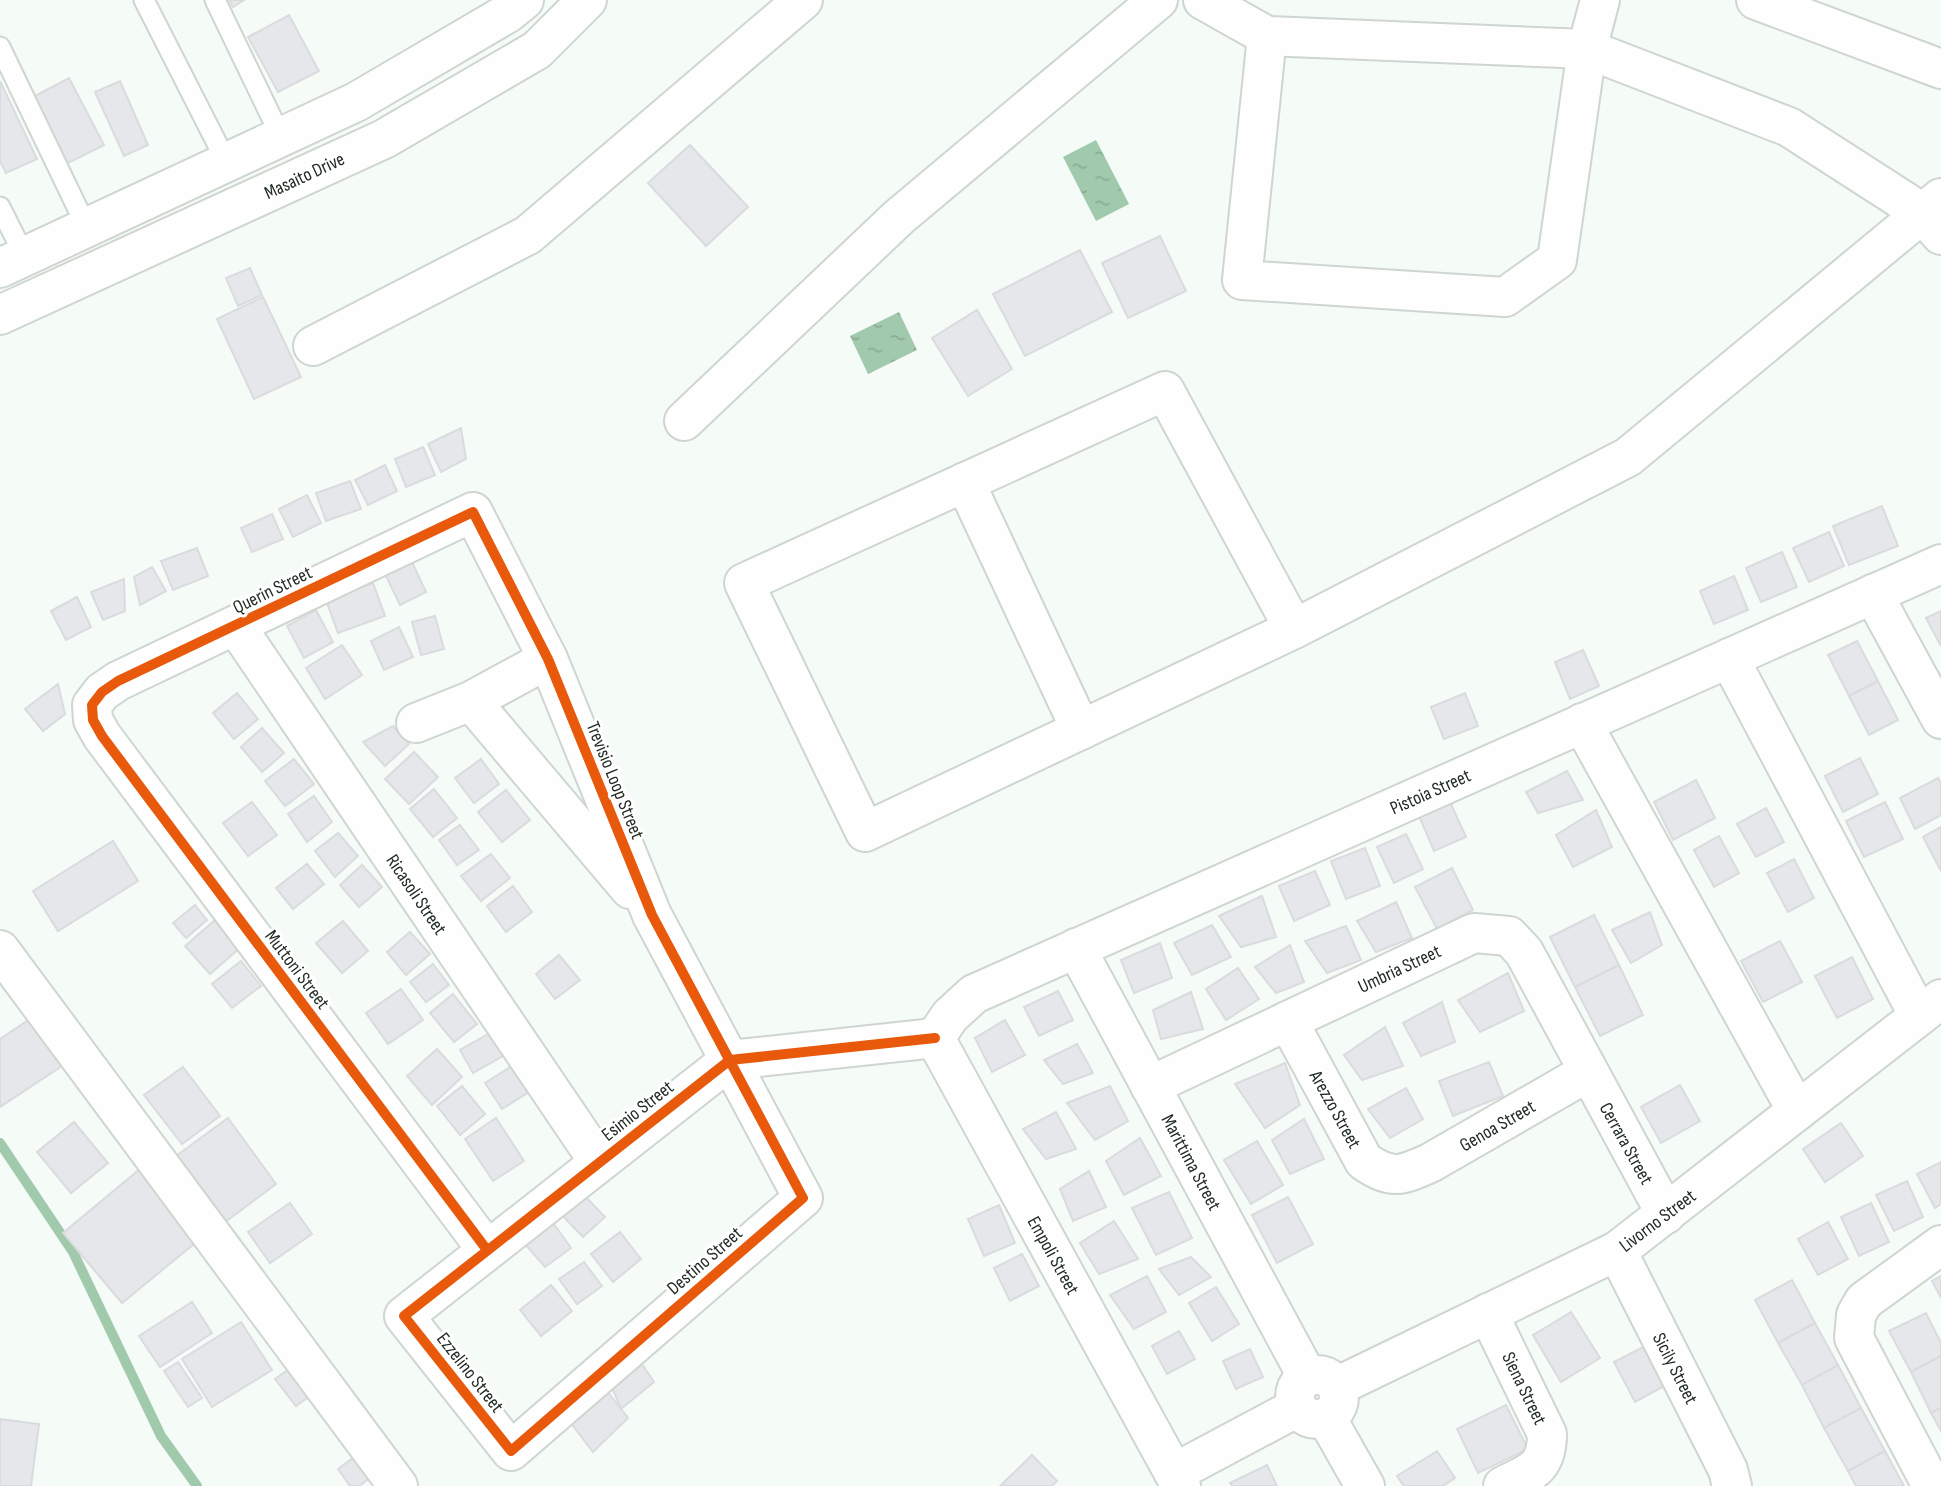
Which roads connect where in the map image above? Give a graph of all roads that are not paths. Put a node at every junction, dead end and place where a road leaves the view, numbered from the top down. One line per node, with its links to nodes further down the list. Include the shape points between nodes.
1 (144, 0): 15 (lane)
2 (215, 0): 14 (lane)
3 (524, 0): 14 (street, via 356,102)
4 (587, 0): 20 (street, Masaito Drive, via 537,50 384,139)
5 (803, 0): 21 (street, via 528,234)
6 (1158, 0): 22 (street, via 899,216)
7 (1203, 0): 10 (street)
8 (1600, 0): 12 (street)
9 (1756, 0): 13 (street)
10 (1267, 36): 12 (street); 12 (street, via 1242,280 1505,297 1557,260)
11 (0, 47): 18 (lane)
12 (1587, 49): 17 (street, via 1789,127)
13 (1941, 69)
14 (281, 137): 15 (street)
15 (227, 163): 18 (street)
16 (0, 206): 19 (lane)
17 (1934, 215): 28 (street, via 1628,457)
18 (87, 228): 19 (street)
19 (12, 262)
20 (0, 315)
21 (313, 346)
22 (684, 421)
23 (965, 482): 28 (street, via 1165,391); 36 (street); 36 (street, via 744,583 865,832)
24 (473, 512): 27 (street, Querin Street); 30 (street, Trevisio Loop Street)
25 (1941, 564): 26 (street, Pistoia Street)
26 (1873, 594): 29 (street, Pistoia Street); 33 (street)
27 (236, 626): 32 (street, Querin Street, via 118,681); 47 (street, Ricasoli Street)
28 (1294, 629): 36 (street)
29 (1729, 658): 35 (street, Pistoia Street); 40 (street)
30 (548, 659): 31 (street); 37 (street, Trevisio Loop Street)
31 (471, 701): 34 (street); 37 (street)
32 (92, 705): 51 (street, Muttoni Street, via 93,720 102,736)
33 (1941, 719)
34 (416, 723)
35 (1582, 723): 38 (street, Pistoia Street); 46 (street)
36 (1081, 730)
37 (652, 915): 43 (street, Trevisio Loop Street)
38 (1076, 948): 42 (street, Pistoia Street, via 974,994); 45 (street, Marittima Street)
39 (0, 950): 58 (street)
40 (1930, 1008): 46 (street, Livorno Street)
41 (1288, 1021): 44 (street, Umbria Street, via 1474,933 1509,936 1524,952); 45 (street, Umbria Street); 48 (street, Arezzo Street, via 1364,1161 1380,1171)
42 (935, 1038): 43 (street); 57 (street, Empoli Street)
43 (730, 1060): 47 (street, Esimio Street); 56 (street, Destino Street, via 803,1198)
44 (1588, 1072): 48 (street, Genoa Street); 49 (street, Cerrara Street)
45 (1150, 1086): 55 (street, Marittima Street)
46 (1797, 1111): 49 (street, Livorno Street)
47 (599, 1162): 51 (street, Esimio Street)
48 (1404, 1175)
49 (1666, 1214): 52 (street, Livorno Street)
50 (1941, 1245): 62 (street, via 1864,1301 1856,1315 1854,1338)
51 (487, 1251): 54 (street, Esimio Street)
52 (1617, 1251): 53 (street, Livorno Street); 61 (street, Sicily Street)
53 (1488, 1313): 55 (street, Livorno Street); 60 (street, Siena Street, via 1547,1434 1547,1452 1535,1470)
54 (404, 1316): 56 (street, Ezzelino Street)
55 (1317, 1397): 57 (street, Livorno Street); 59 (street)
56 (511, 1451)
57 (1177, 1479)
58 (398, 1486)
59 (1365, 1486)
60 (1503, 1486)
61 (1732, 1486)
62 (1932, 1486)

